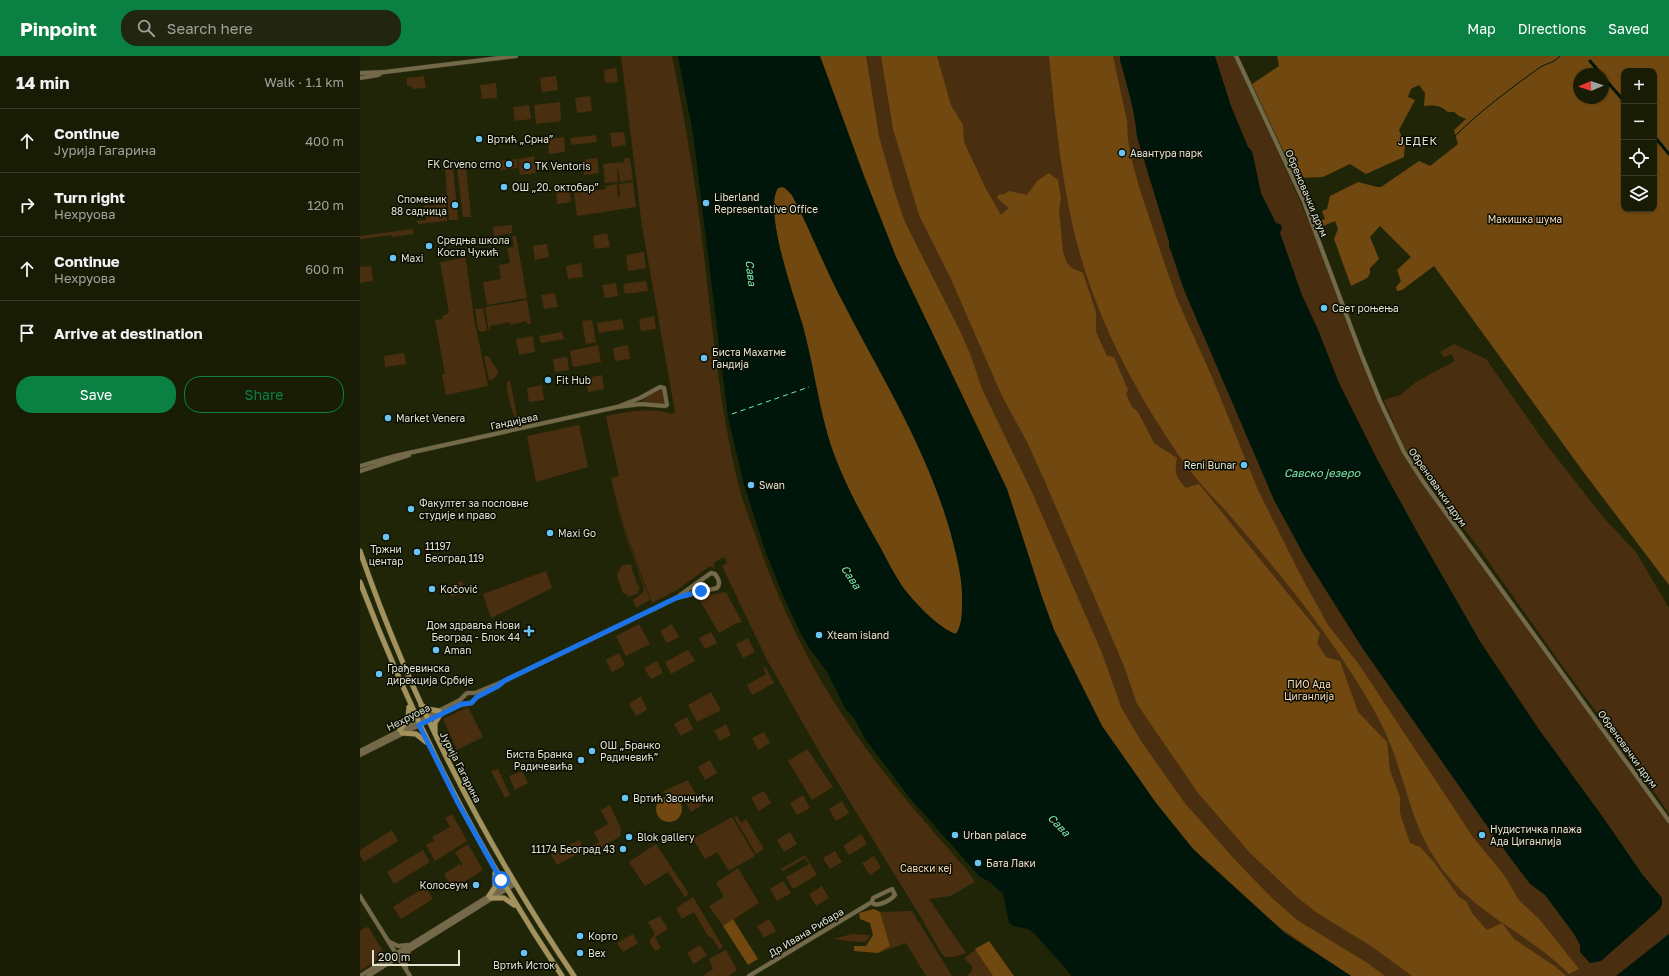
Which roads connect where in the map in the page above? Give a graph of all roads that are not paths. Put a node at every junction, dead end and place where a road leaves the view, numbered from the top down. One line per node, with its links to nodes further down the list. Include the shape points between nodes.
1 (516, 56): 3 (street)
2 (1236, 56): 28 (street, Обреновачки друм, via 1304,202 1361,354 1404,452)
3 (384, 72): 4 (street); 5 (street)
4 (360, 73)
5 (360, 78)
6 (617, 407): 6 (street, Гандијева, via 641,404 664,406 668,402 664,388 660,387); 7 (street, Гандијева)
7 (415, 452): 8 (street, Гандијева); 9 (street, Гандијева)
8 (360, 466)
9 (360, 471)
10 (360, 551): 19 (main road, Јурија Гагарина, via 382,612)
11 (360, 582): 18 (main road, Јурија Гагарина)
12 (676, 598): 12 (street, via 717,588 719,580 711,573); 13 (street)
13 (504, 681): 14 (street); 16 (street)
14 (473, 694): 15 (street, via 468,692); 16 (street)
15 (464, 697): 17 (street); 20 (street, Нехруова)
16 (475, 699): 17 (street, via 472,703)
17 (467, 703): 20 (street, Нехруова)
18 (409, 704): 22 (main road, Јурија Гагарина); 23 (main road, via 408,718)
19 (421, 704): 20 (main road, via 428,710); 21 (main road, Јурија Гагарина)
20 (440, 713): 21 (street, Нехруова); 24 (main road, via 435,725)
21 (427, 719): 22 (street, Нехруова); 24 (main road, Јурија Гагарина)
22 (418, 723): 23 (street, Нехруова); 25 (main road, Јурија Гагарина)
23 (401, 731): 25 (main road, via 416,734); 26 (street, Нехруова); 27 (street, Нехруова)
24 (437, 740): 30 (main road, Јурија Гагарина)
25 (428, 745): 29 (main road, Јурија Гагарина)
26 (360, 751)
27 (360, 755)
28 (1669, 821)
29 (493, 866): 31 (main road, Јурија Гагарина); 33 (main road, via 496,884)
30 (514, 882): 31 (street); 44 (main road, Јурија Гагарина)
31 (505, 887): 33 (street); 35 (main road, Јурија Гагарина)
32 (360, 896): 36 (street)
33 (490, 897): 35 (main road, via 506,899); 37 (street)
34 (872, 902): 34 (street, Др Ивана Рибара, via 877,905 891,899 895,895 893,890 888,889 873,898); 45 (street, Др Ивана Рибара)
35 (518, 909): 43 (main road, Јурија Гагарина)
36 (388, 941): 37 (street, via 398,946); 38 (street)
37 (410, 947): 38 (street); 39 (street, via 405,958)
38 (397, 955): 39 (street); 40 (street); 41 (street)
39 (407, 971): 42 (street)
40 (360, 976)
41 (368, 976)
42 (410, 976)
43 (562, 976)
44 (574, 976)
45 (749, 976)

